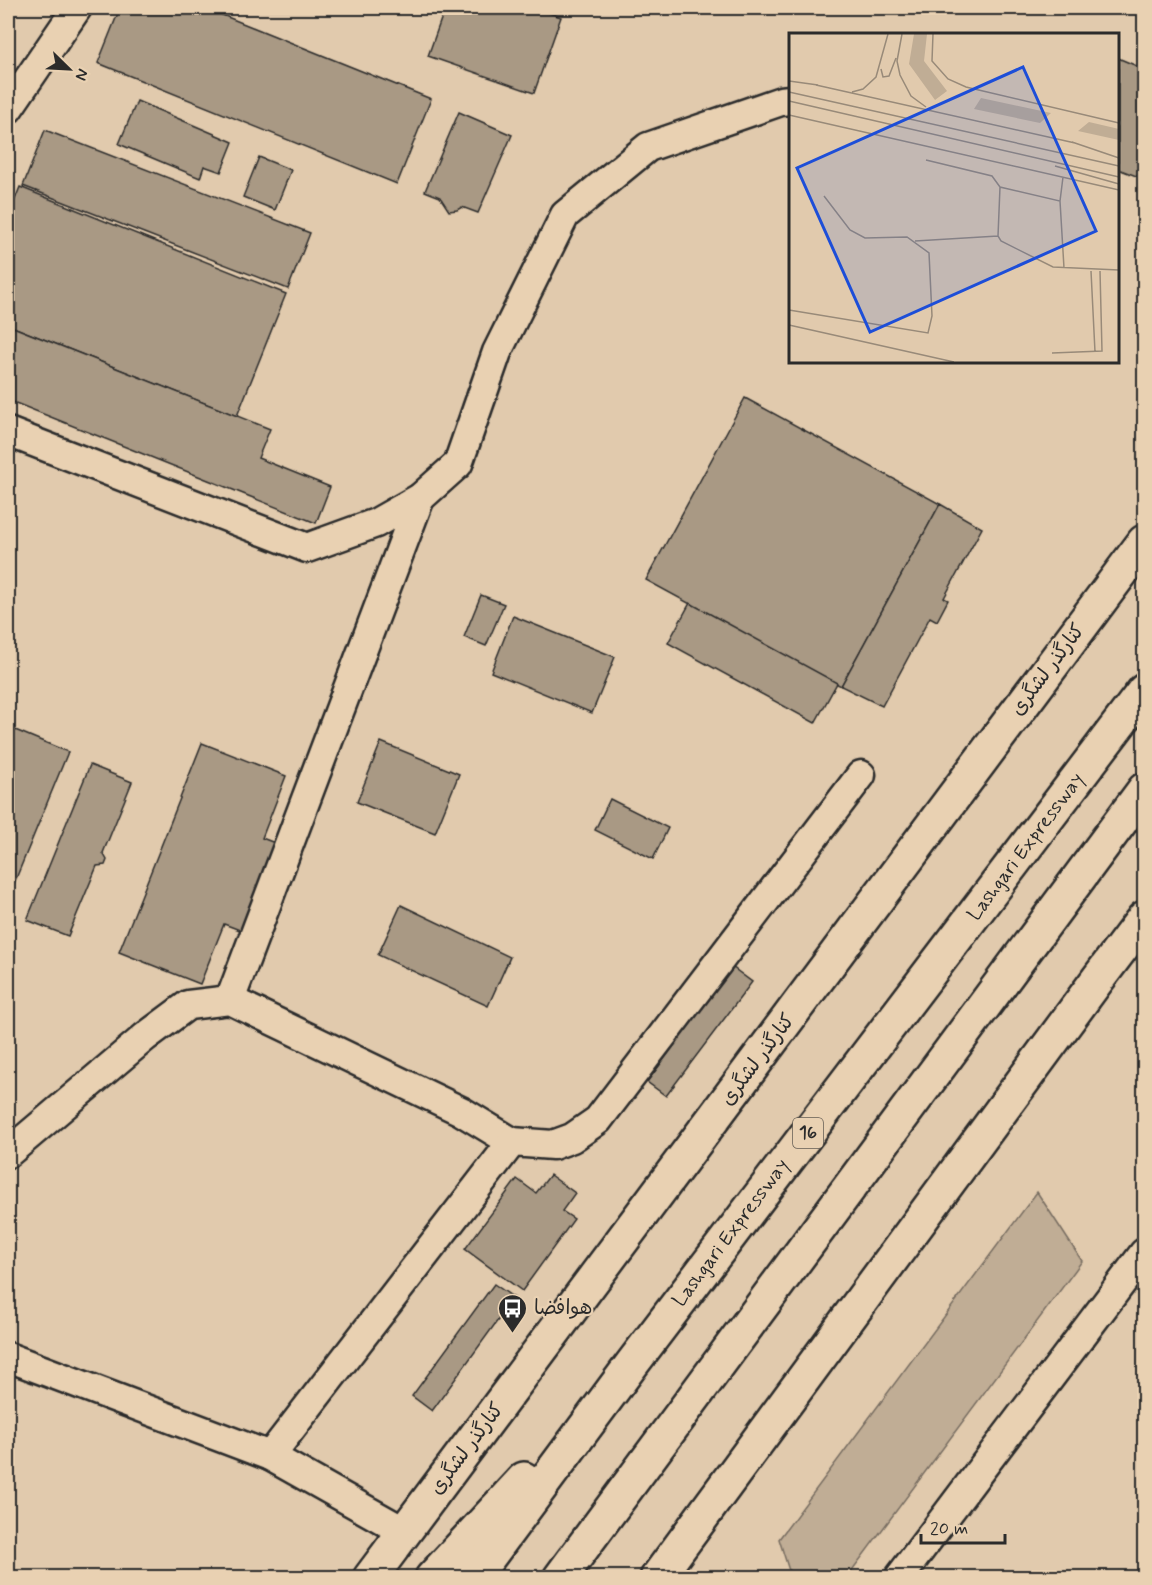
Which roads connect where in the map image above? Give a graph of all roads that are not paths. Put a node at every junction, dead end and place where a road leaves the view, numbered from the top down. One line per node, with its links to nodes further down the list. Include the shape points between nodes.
1 (77, 8): 3 (lane)
2 (789, 100): 5 (lane, via 648,147 565,215 497,352 458,464)
3 (8, 110)
4 (8, 432): 5 (lane, via 307,548 376,523)
5 (420, 498): 13 (lane)
6 (1144, 542): 20 (main road, کنارگذر لشگری)
7 (1144, 691): 18 (main road, Lashgari Expressway / 16)
8 (861, 775): 14 (lane, via 597,1120 572,1138 552,1145)
9 (1144, 790): 24 (main road)
10 (1144, 918): 12 (main road)
11 (1144, 936): 12 (main road)
12 (1098, 979): 25 (main road)
13 (230, 1000): 14 (lane, via 461,1111); 15 (lane, via 188,1005)
14 (512, 1142): 19 (lane)
15 (8, 1153)
16 (1144, 1253): 26 (lane)
17 (8, 1357): 19 (lane)
18 (632, 1364): 22 (main road); 23 (main road, Lashgari Expressway / 16)
19 (270, 1456): 20 (lane)
20 (405, 1532): 21 (main road, کنارگذر لشگری)
21 (370, 1578)
22 (432, 1578)
23 (473, 1578)
24 (560, 1578)
25 (657, 1578)
26 (899, 1578)

